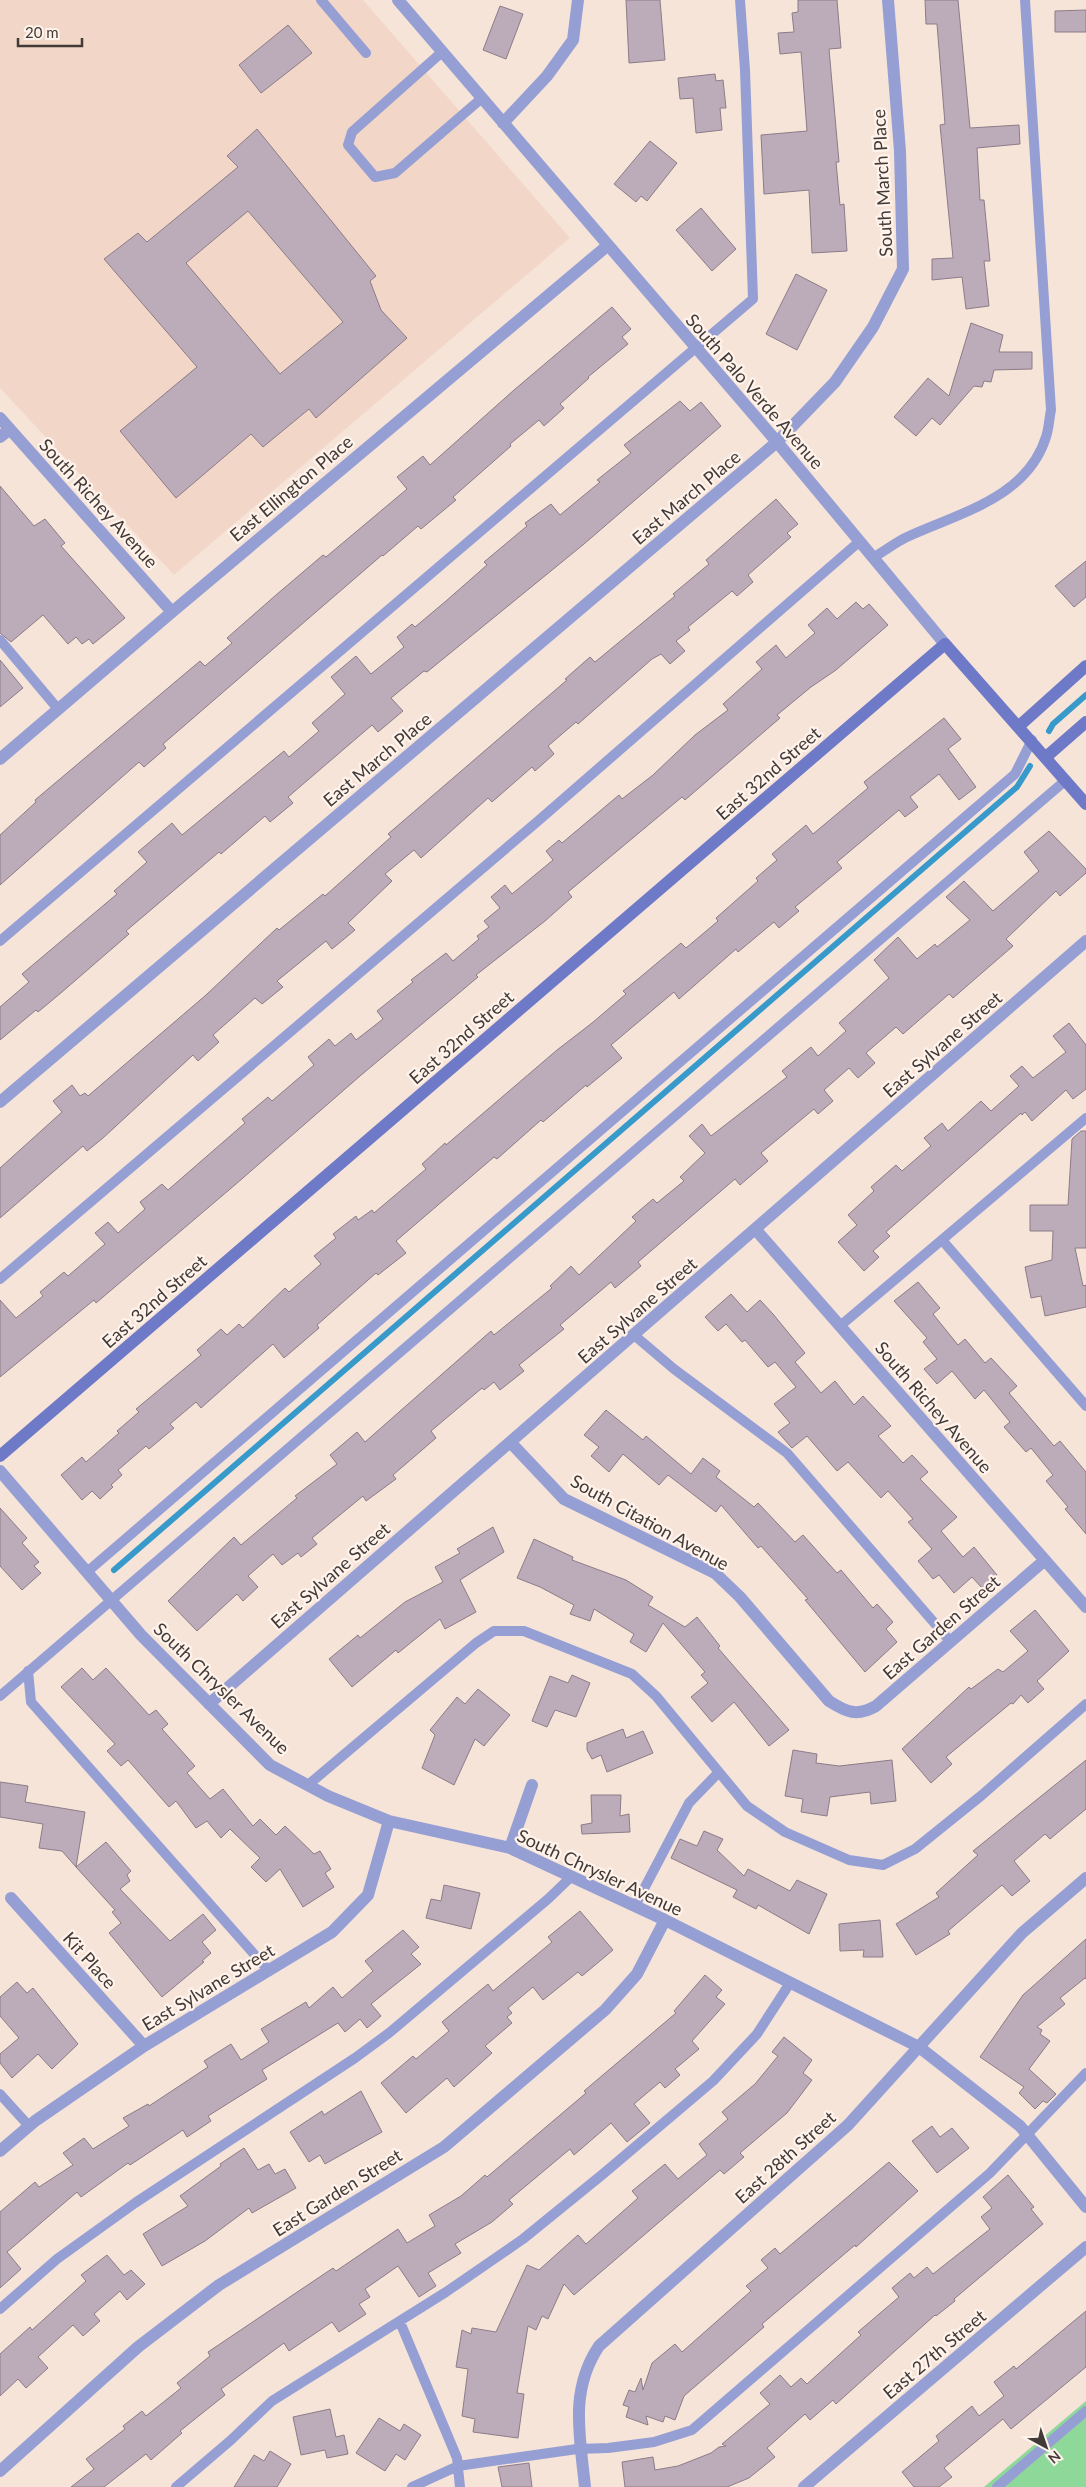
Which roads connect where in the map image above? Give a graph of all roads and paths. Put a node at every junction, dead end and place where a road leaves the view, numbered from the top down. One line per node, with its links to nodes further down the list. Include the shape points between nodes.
1 (321, 0): 8 (lane)
2 (398, 0): 7 (street, South Palo Verde Avenue)
3 (578, 0): 10 (street, via 573,40 547,76)
4 (740, 0): 12 (lane, via 753,299)
5 (888, 0): 15 (street, South March Place, via 900,152 903,269 873,327 835,382)
6 (1025, 0): 17 (lane, via 1051,410 1046,436 1027,470 1004,492 983,505 905,538)
7 (442, 52): 9 (street, South Palo Verde Avenue); 9 (lane, via 352,132 348,145 375,177 395,173)
8 (366, 53)
9 (482, 98): 10 (street, South Palo Verde Avenue)
10 (503, 124): 11 (street, South Palo Verde Avenue)
11 (607, 246): 12 (street, South Palo Verde Avenue); 18 (street, East Ellington Place)
12 (695, 348): 15 (street, South Palo Verde Avenue); 30 (lane)
13 (0, 418): 14 (street, South Richey Avenue)
14 (5, 433): 18 (street, South Richey Avenue)
15 (777, 442): 16 (street, South Palo Verde Avenue); 32 (street, East March Place)
16 (860, 541): 17 (street, South Palo Verde Avenue); 36 (lane, via 538,821)
17 (874, 557): 20 (street, South Palo Verde Avenue)
18 (172, 612): 22 (street, East Ellington Place)
19 (0, 640): 22 (lane)
20 (945, 644): 24 (street, South Palo Verde Avenue); 41 (street, East 32nd Street)
21 (1086, 666): 24 (street)
22 (58, 709): 27 (street, East Ellington Place)
23 (1086, 722): 26 (street)
24 (1019, 726): 25 (street, South Palo Verde Avenue)
25 (1032, 740): 26 (street, South Palo Verde Avenue); 44 (lane, via 1015,774)
26 (1046, 757): 28 (street, South Palo Verde Avenue)
27 (0, 759)
28 (1066, 780): 29 (street, South Palo Verde Avenue); 45 (lane)
29 (1086, 804)
30 (0, 941)
31 (1086, 941): 34 (street, East Sylvane Street)
32 (0, 1102)
33 (1086, 1118): 35 (lane)
34 (756, 1230): 37 (street, South Richey Avenue); 38 (street, East Sylvane Street)
35 (942, 1240): 37 (lane); 39 (lane)
36 (0, 1279)
37 (840, 1326): 43 (street, South Richey Avenue)
38 (634, 1335): 40 (street, East Sylvane Street); 47 (lane, via 674,1369 788,1453)
39 (1086, 1406)
40 (510, 1442): 50 (street, East Sylvane Street); 52 (street, South Citation Avenue, via 564,1499 715,1573 740,1597 828,1701)
41 (0, 1456)
42 (0, 1472): 44 (street, South Chrysler Avenue)
43 (1045, 1560): 46 (street, South Richey Avenue); 47 (street, East Garden Street)
44 (87, 1572): 45 (street, South Chrysler Avenue)
45 (111, 1599): 48 (lane); 50 (street, South Chrysler Avenue, via 141,1635)
46 (1086, 1607)
47 (950, 1641): 52 (street, East Garden Street, via 876,1706)
48 (28, 1671): 49 (lane); 63 (lane, via 31,1702)
49 (0, 1696)
50 (209, 1704): 54 (street, South Chrysler Avenue, via 270,1765)
51 (1086, 1704): 53 (lane, via 922,1843 883,1865 849,1860 785,1832 747,1806)
52 (856, 1714)
53 (718, 1772): 54 (lane, via 656,1696 632,1674 524,1631 494,1630); 61 (lane, via 689,1803)
54 (308, 1785): 56 (street, South Chrysler Avenue)
55 (532, 1786): 57 (street)
56 (389, 1821): 57 (street, South Chrysler Avenue); 63 (street, East Sylvane Street, via 368,1895 332,1932)
57 (510, 1848): 58 (street, South Chrysler Avenue)
58 (572, 1876): 61 (street, South Chrysler Avenue); 74 (lane, via 389,2033 56,2259)
59 (1086, 1878): 66 (street, East 28th Street, via 1022,1933)
60 (11, 1898): 65 (street, Kit Place)
61 (635, 1906): 62 (street, South Chrysler Avenue)
62 (665, 1920): 64 (street, South Chrysler Avenue); 79 (street, East Garden Street, via 637,1974 605,2010 444,2147 219,2285 138,2348)
63 (269, 1971): 65 (street, East Sylvane Street)
64 (790, 1982): 66 (street, South Chrysler Avenue); 75 (lane, via 757,2034 713,2081 523,2238)
65 (144, 2046): 69 (street, East Sylvane Street)
66 (919, 2047): 70 (street, South Chrysler Avenue); 77 (street, East 28th Street, via 848,2125 599,2346 588,2362 581,2384 578,2413)
67 (1086, 2073): 70 (lane)
68 (0, 2094): 69 (lane)
69 (29, 2126): 71 (street, East Sylvane Street)
70 (1028, 2134): 72 (street, South Chrysler Avenue); 77 (lane, via 990,2173 692,2430 654,2442)
71 (0, 2150)
72 (1086, 2207)
73 (1086, 2247): 84 (street, East 27th Street)
74 (0, 2309)
75 (400, 2322): 78 (lane); 80 (lane, via 272,2400)
76 (1086, 2411): 85 (lane)
77 (582, 2449): 78 (lane); 83 (street, East 28th Street)
78 (458, 2466): 81 (lane); 82 (lane)
79 (0, 2471)
80 (176, 2487)
81 (412, 2487)
82 (460, 2487)
83 (585, 2487)
84 (804, 2487)
85 (997, 2487)

